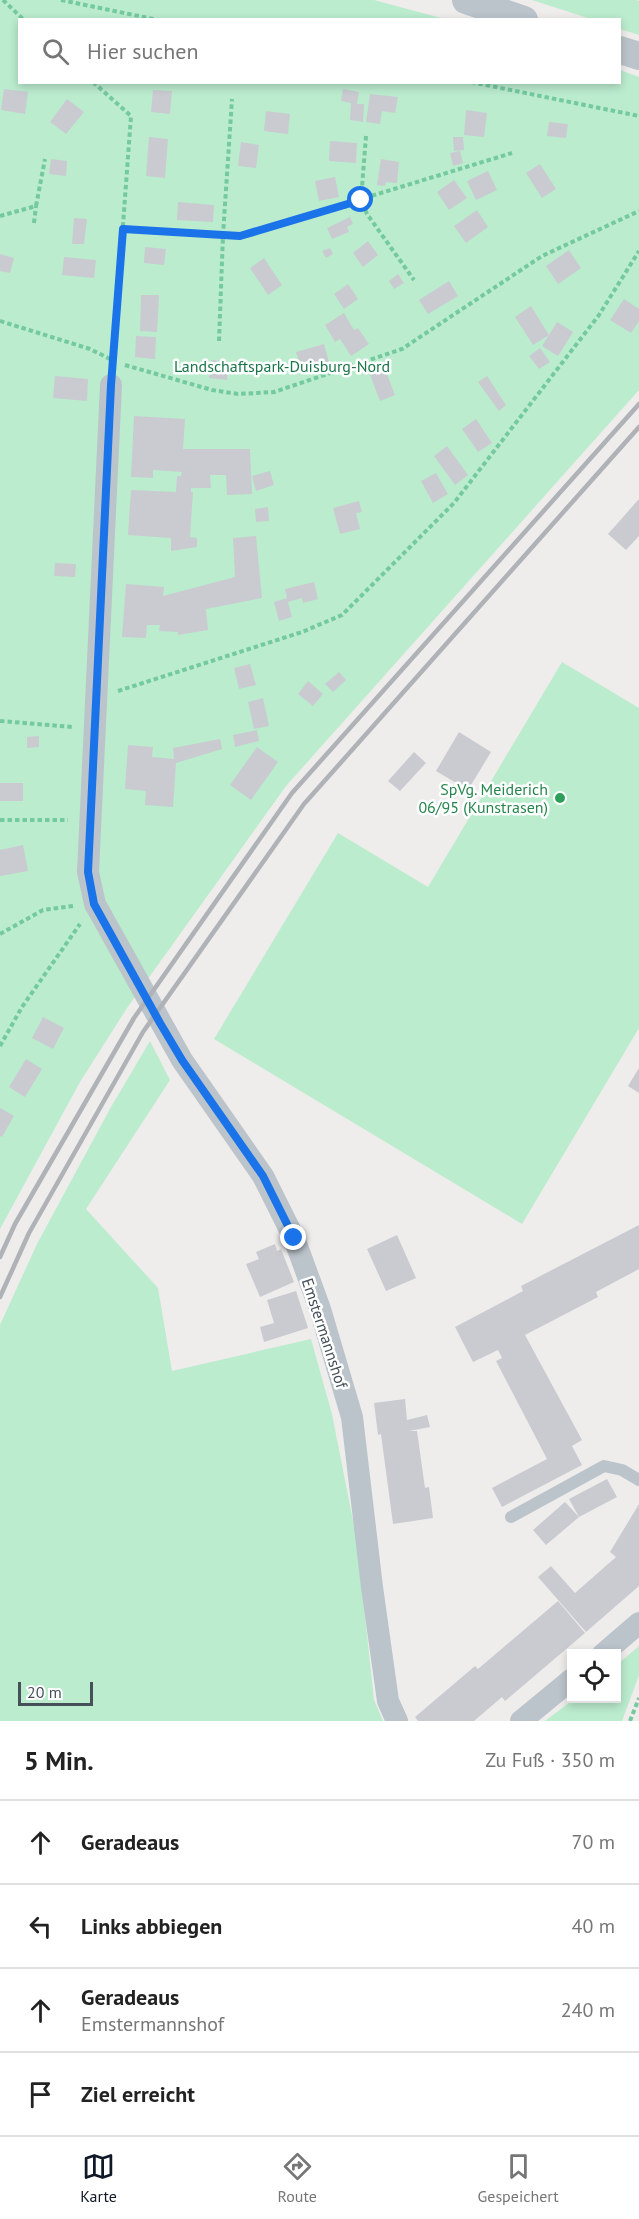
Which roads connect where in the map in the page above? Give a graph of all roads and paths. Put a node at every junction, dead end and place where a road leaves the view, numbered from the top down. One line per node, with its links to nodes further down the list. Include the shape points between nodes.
1 (3, 0): 4 (path)
2 (61, 0): 5 (path)
3 (466, 0): 6 (street)
4 (22, 18)
5 (148, 18)
6 (518, 18)
7 (621, 50): 8 (street)
8 (639, 56)
9 (95, 84): 21 (path, via 131,116)
10 (481, 84): 12 (path)
11 (232, 99): 22 (path)
12 (639, 116)
13 (366, 136): 16 (path)
14 (512, 153): 16 (path)
15 (45, 159): 17 (path)
16 (361, 200): 22 (path, via 240,236); 24 (path)
17 (36, 206): 19 (path); 20 (path)
18 (639, 211): 27 (path, via 542,256 402,349 274,392 212,390)
19 (0, 216)
20 (34, 223)
21 (123, 229): 22 (path); 27 (path)
22 (223, 235): 26 (path)
23 (639, 251): 29 (path, via 592,324 454,503 342,615 134,687)
24 (414, 280)
25 (0, 321): 27 (path, via 90,349)
26 (219, 341)
27 (113, 361): 28 (path)
28 (111, 385): 29 (street, Emstermannshof)
29 (97, 695): 32 (street, Emstermannshof)
30 (0, 721): 31 (path)
31 (74, 727)
32 (90, 818): 33 (path); 34 (street, Emstermannshof, via 88,872)
33 (0, 820)
34 (94, 904): 35 (path, via 43,909); 36 (path, via 22,1007); 43 (street, Emstermannshof, via 182,1060 263,1176 320,1309 352,1417 388,1701)
35 (0, 934)
36 (0, 1046)
37 (639, 1480): 38 (lane, via 604,1466)
38 (511, 1518)
39 (639, 1623): 40 (street)
40 (608, 1649)
41 (567, 1683): 44 (street)
42 (639, 1698): 45 (path)
43 (398, 1721)
44 (521, 1721)
45 (630, 1721)

